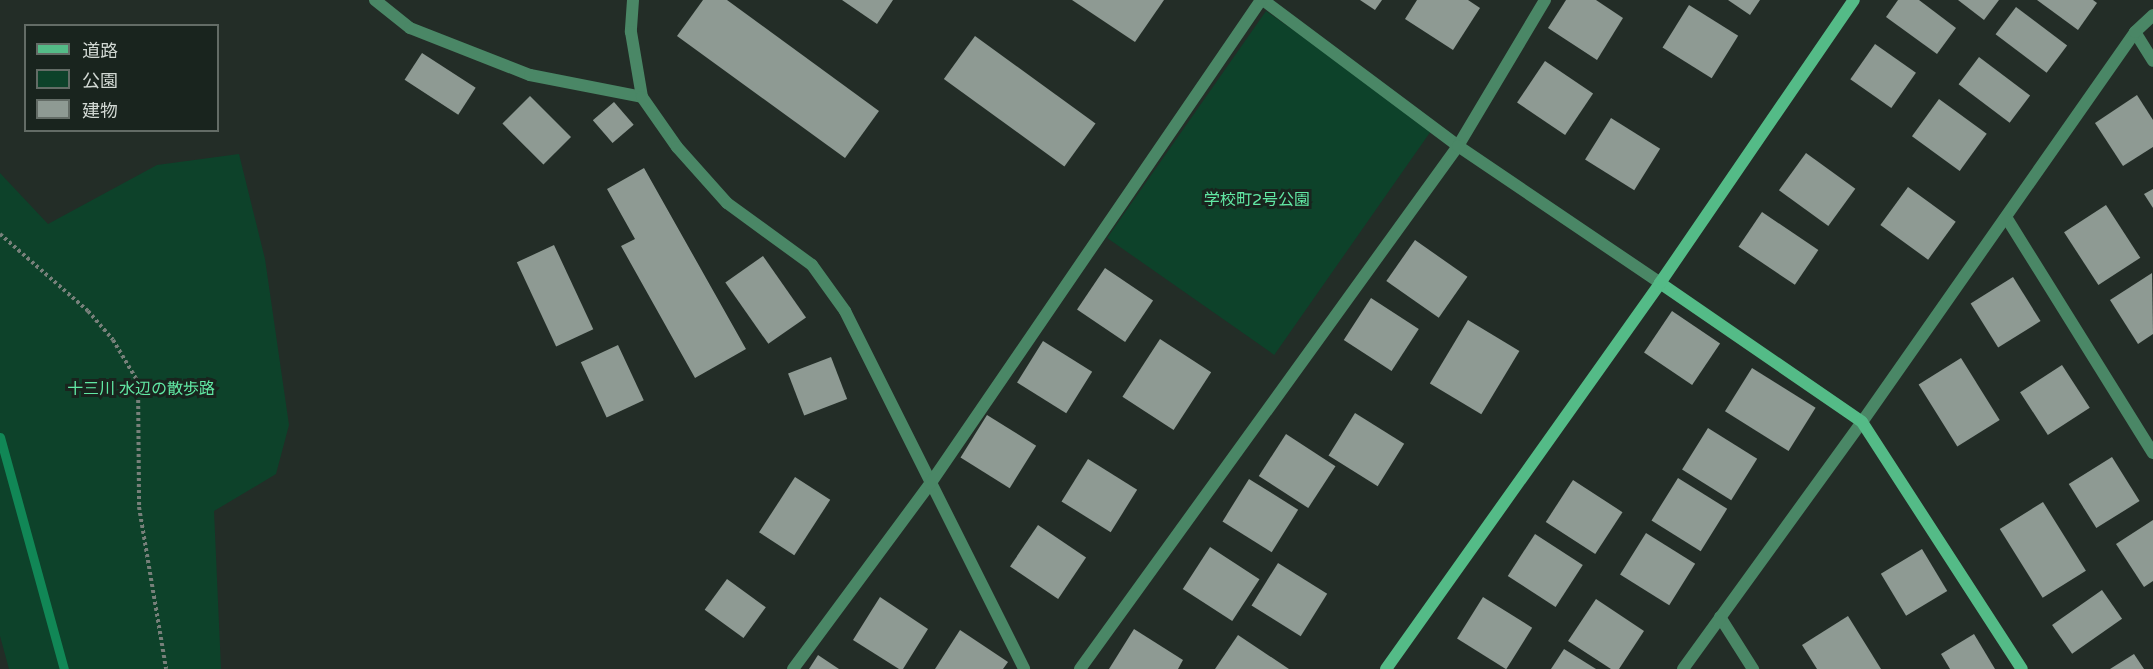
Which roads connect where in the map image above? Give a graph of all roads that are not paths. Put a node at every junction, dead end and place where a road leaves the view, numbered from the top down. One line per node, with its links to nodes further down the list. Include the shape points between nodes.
1 (375, 0): 9 (street, via 410,28 530,75)
2 (633, 0): 9 (street, via 631,32)
3 (1262, 0): 10 (street); 15 (street)
4 (1545, 0): 10 (street)
5 (1854, 0): 12 (street)
6 (2153, 15): 7 (street)
7 (2135, 32): 8 (street); 11 (street)
8 (2153, 61)
9 (642, 97): 15 (street, via 677,147 727,203 812,265 845,311)
10 (1458, 146): 12 (street); 19 (street)
11 (2006, 217): 13 (street); 14 (street)
12 (1660, 283): 13 (street); 20 (street)
13 (1862, 422): 16 (street); 23 (street)
14 (2153, 453)
15 (930, 484): 17 (street); 18 (street)
16 (1720, 617): 21 (street); 22 (street)
17 (793, 669)
18 (1024, 669)
19 (1080, 669)
20 (1386, 669)
21 (1683, 669)
22 (1753, 669)
23 (2022, 669)

